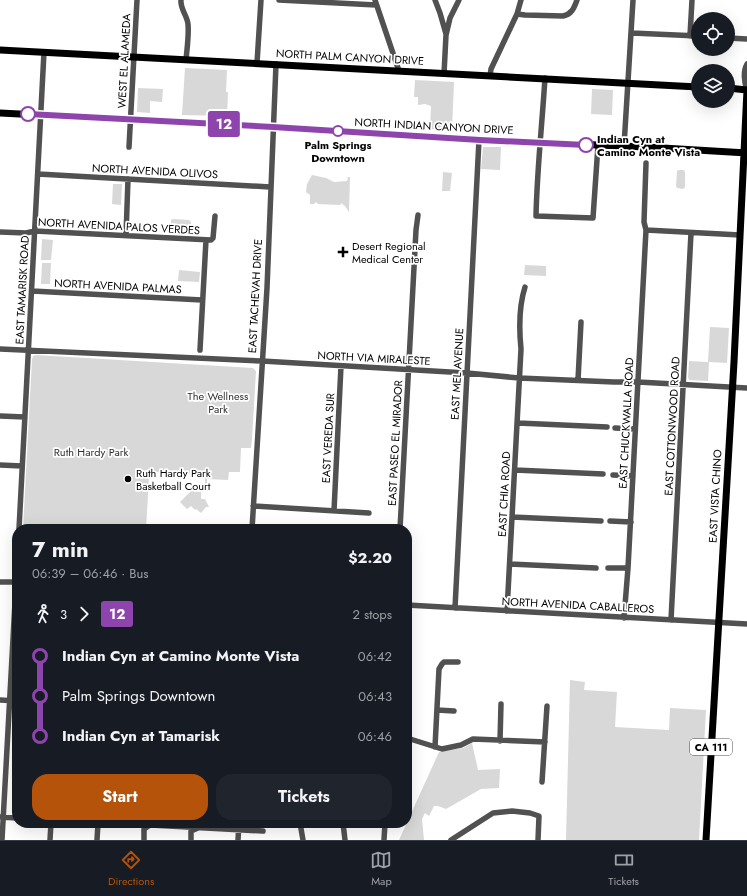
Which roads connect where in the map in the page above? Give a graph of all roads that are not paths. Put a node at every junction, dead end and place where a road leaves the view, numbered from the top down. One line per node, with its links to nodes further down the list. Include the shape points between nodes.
1 (137, 0): 21 (street, WEST EL ALAMEDA)
2 (181, 0): 22 (street, via 180,6 188,25)
3 (261, 0): 23 (street)
4 (279, 0): 11 (street)
5 (435, 0): 15 (street)
6 (459, 0): 15 (street, via 450,18)
7 (521, 0): 13 (street)
8 (577, 0): 13 (street, via 574,9 568,15)
9 (633, 0): 14 (street)
10 (692, 0): 16 (street)
11 (314, 1): 12 (street)
12 (376, 2): 26 (street)
13 (517, 14): 28 (street)
14 (632, 33): 16 (street); 30 (street)
15 (446, 35): 27 (street)
16 (690, 36)
17 (735, 38): 18 (street)
18 (747, 39)
19 (0, 50): 20 (main road, NORTH PALM CANYON DRIVE)
20 (44, 52): 21 (main road, NORTH PALM CANYON DRIVE); 35 (street, EAST TAMARISK ROAD)
21 (134, 56): 22 (main road, NORTH PALM CANYON DRIVE); 36 (street, WEST EL ALAMEDA)
22 (186, 60): 23 (main road, NORTH PALM CANYON DRIVE)
23 (257, 63): 24 (main road, NORTH PALM CANYON DRIVE)
24 (276, 64): 26 (main road, NORTH PALM CANYON DRIVE); 37 (street, EAST TACHEVAH DRIVE)
25 (747, 64): 33 (street, via 744,82)
26 (399, 71): 27 (main road, NORTH PALM CANYON DRIVE)
27 (444, 74): 28 (main road, NORTH PALM CANYON DRIVE)
28 (490, 76): 29 (main road, NORTH PALM CANYON DRIVE)
29 (544, 78): 30 (main road, NORTH PALM CANYON DRIVE); 39 (street)
30 (628, 83): 31 (main road, NORTH PALM CANYON DRIVE); 41 (street)
31 (691, 87)
32 (735, 88): 33 (main road)
33 (747, 89): 43 (main road, CA 111)
34 (0, 113): 35 (main road, NORTH INDIAN CANYON DRIVE)
35 (41, 115): 36 (main road, NORTH INDIAN CANYON DRIVE); 45 (street, EAST TAMARISK ROAD)
36 (131, 120): 37 (main road, NORTH INDIAN CANYON DRIVE); 42 (street, WEST EL ALAMEDA)
37 (273, 127): 38 (main road, NORTH INDIAN CANYON DRIVE); 47 (street, EAST TACHEVAH DRIVE)
38 (480, 140): 39 (main road, NORTH INDIAN CANYON DRIVE); 67 (street, EAST MEL AVENUE)
39 (541, 142): 40 (main road, NORTH INDIAN CANYON DRIVE); 40 (street, via 536,216 593,218)
40 (598, 145): 41 (main road, NORTH INDIAN CANYON DRIVE)
41 (624, 146): 43 (main road, NORTH INDIAN CANYON DRIVE)
42 (129, 147)
43 (746, 152): 55 (main road, EAST VISTA CHINO / CA 111)
44 (646, 163): 50 (street, EAST CHUCKWALLA ROAD)
45 (38, 174): 46 (street, NORTH AVENIDA OLIVOS); 51 (street, EAST TAMARISK ROAD)
46 (128, 179): 47 (street, NORTH AVENIDA OLIVOS); 54 (street)
47 (270, 187): 64 (street, EAST TACHEVAH DRIVE)
48 (418, 215): 66 (street, EAST PASEO EL MIRADOR)
49 (216, 216): 56 (street, NORTH AVENIDA PALOS VERDES, via 214,238)
50 (646, 230): 53 (street); 70 (street, EAST CHUCKWALLA ROAD)
51 (35, 231): 52 (street, NORTH AVENIDA PALOS VERDES); 54 (street, NORTH AVENIDA PALOS VERDES); 58 (street, EAST TAMARISK ROAD)
52 (0, 232)
53 (691, 233): 55 (street); 71 (street, EAST COTTONWOOD ROAD)
54 (126, 235): 56 (street, NORTH AVENIDA PALOS VERDES)
55 (740, 235): 72 (main road, EAST VISTA CHINO / CA 111)
56 (206, 240): 59 (street)
57 (525, 286): 68 (street, EAST CHIA ROAD, via 521,312)
58 (32, 291): 59 (street, NORTH AVENIDA PALMAS); 63 (street, EAST TAMARISK ROAD)
59 (202, 300): 62 (street)
60 (581, 322): 69 (street)
61 (0, 349): 63 (street, NORTH VIA MIRALESTE)
62 (200, 350)
63 (29, 351): 64 (street, NORTH VIA MIRALESTE); 75 (street, EAST TAMARISK ROAD)
64 (262, 361): 65 (street, NORTH VIA MIRALESTE); 86 (street, EAST TACHEVAH DRIVE)
65 (341, 366): 66 (street, NORTH VIA MIRALESTE); 87 (street, EAST VEREDA SUR)
66 (409, 370): 67 (street, NORTH VIA MIRALESTE); 95 (street, EAST PASEO EL MIRADOR)
67 (467, 373): 68 (street, NORTH VIA MIRALESTE); 103 (street, EAST MEL AVENUE)
68 (519, 378): 69 (street, NORTH VIA MIRALESTE); 76 (street, EAST CHIA ROAD)
69 (578, 380): 70 (street, NORTH VIA MIRALESTE)
70 (638, 382): 71 (street, NORTH VIA MIRALESTE); 79 (street, EAST CHUCKWALLA ROAD)
71 (684, 384): 72 (street, NORTH VIA MIRALESTE); 106 (street, EAST COTTONWOOD ROAD)
72 (732, 387): 73 (street, NORTH VIA MIRALESTE); 107 (main road, EAST VISTA CHINO / CA 111)
73 (747, 388)
74 (0, 416): 75 (street)
75 (25, 417): 81 (street, EAST TAMARISK ROAD)
76 (518, 423): 77 (street); 82 (street, EAST CHIA ROAD)
77 (606, 427)
78 (615, 428): 79 (street)
79 (636, 429): 85 (street, EAST CHUCKWALLA ROAD)
80 (0, 465): 81 (street)
81 (22, 466): 93 (street, EAST TAMARISK ROAD)
82 (515, 470): 83 (street); 89 (street, EAST CHIA ROAD)
83 (603, 474)
84 (613, 475): 85 (street)
85 (633, 476): 92 (street, EAST CHUCKWALLA ROAD)
86 (253, 506): 87 (street); 94 (street, EAST TACHEVAH DRIVE)
87 (334, 511): 88 (street)
88 (369, 513)
89 (512, 517): 90 (street); 96 (street, EAST CHIA ROAD)
90 (601, 521)
91 (610, 521): 92 (street)
92 (631, 522): 99 (street, EAST CHUCKWALLA ROAD)
93 (19, 524)
94 (252, 524)
95 (400, 524)
96 (510, 564): 97 (street); 104 (street, EAST CHIA ROAD)
97 (596, 568)
98 (608, 568): 99 (street)
99 (628, 568): 105 (street, EAST CHUCKWALLA ROAD)
100 (0, 582): 101 (street)
101 (12, 582)
102 (412, 606): 103 (street, NORTH AVENIDA CABALLEROS)
103 (455, 608): 104 (street, NORTH AVENIDA CABALLEROS)
104 (507, 611): 105 (street, NORTH AVENIDA CABALLEROS)
105 (624, 618): 106 (street, NORTH AVENIDA CABALLEROS)
106 (671, 620): 107 (street, NORTH AVENIDA CABALLEROS)
107 (719, 622): 108 (street, NORTH AVENIDA CABALLEROS); 146 (main road, EAST VISTA CHINO / CA 111)
108 (747, 624)
109 (12, 649): 112 (street)
110 (458, 662): 116 (street, via 442,664)
111 (0, 700): 112 (street)
112 (9, 700): 113 (street); 123 (street)
113 (12, 700)
114 (501, 704): 119 (street)
115 (547, 706): 120 (street)
116 (437, 710): 117 (street); 121 (street)
117 (454, 711)
118 (412, 740): 121 (street)
119 (500, 741): 120 (street); 121 (street, via 473,739 461,745 442,749)
120 (545, 742): 122 (street)
121 (435, 747)
122 (542, 782)
123 (2, 817): 124 (street); 135 (street)
124 (12, 818)
125 (51, 828): 136 (street)
126 (98, 828): 137 (street)
127 (145, 828): 138 (street)
128 (194, 828): 139 (street, via 191,831)
129 (222, 828): 133 (street)
130 (301, 828): 141 (street)
131 (344, 828): 142 (street)
132 (385, 828): 143 (street)
133 (238, 830): 134 (street); 140 (street)
134 (263, 831)
135 (2, 840)
136 (50, 840)
137 (97, 840)
138 (144, 840)
139 (191, 840)
140 (238, 840)
141 (303, 840)
142 (345, 840)
143 (384, 840)
144 (451, 840): 145 (street, via 492,812 530,813 540,816)
145 (538, 840)
146 (706, 840)

